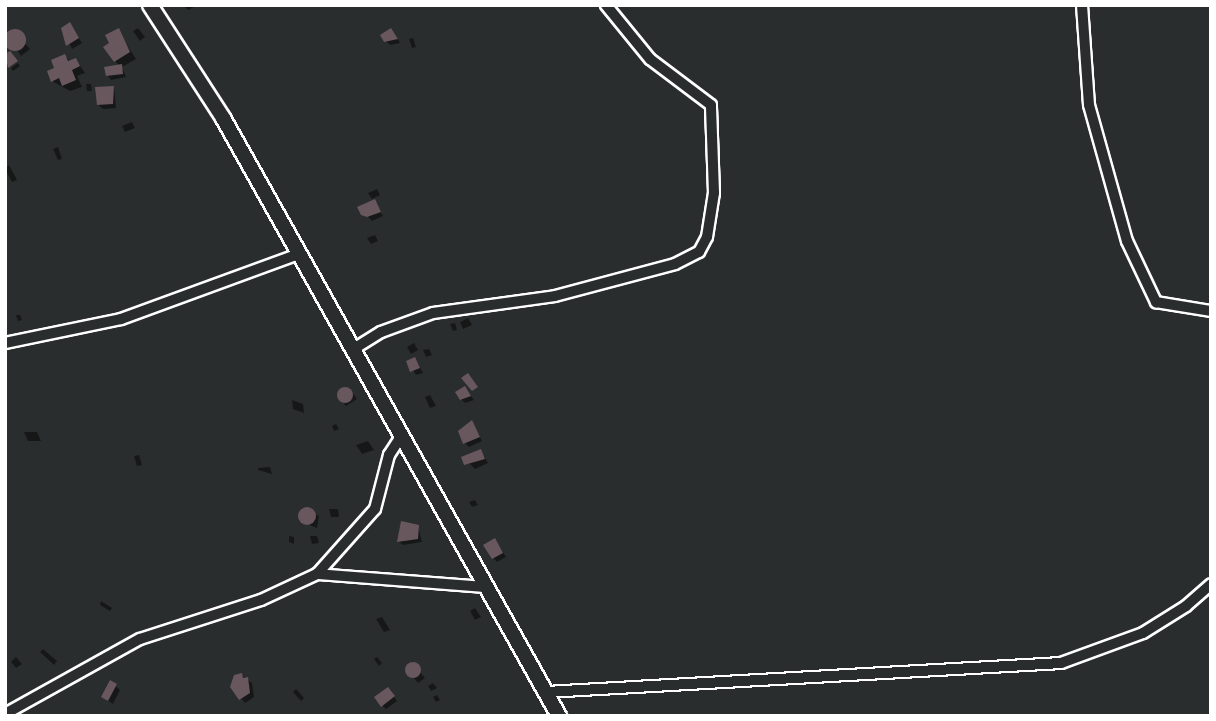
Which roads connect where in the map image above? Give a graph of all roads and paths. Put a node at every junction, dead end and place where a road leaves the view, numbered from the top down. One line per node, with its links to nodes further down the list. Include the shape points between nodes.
1 (150, 5): 4 (street, via 223,118)
2 (606, 5): 7 (street, via 650,59 711,105 714,193 707,237 699,252 676,264 555,296 433,313 380,332)
3 (1082, 5): 5 (street, via 1089,104 1127,241 1156,302)
4 (299, 254): 6 (street, via 121,319); 7 (street)
5 (1211, 311)
6 (5, 343)
7 (352, 350): 8 (street)
8 (400, 438): 9 (street, via 389,455 375,509); 11 (street)
9 (317, 574): 11 (street); 13 (street, via 261,600 140,639)
10 (1211, 584): 12 (street, via 1143,633 1061,663)
11 (487, 587): 12 (street)
12 (546, 692): 14 (street)
13 (5, 714)
14 (559, 716)

